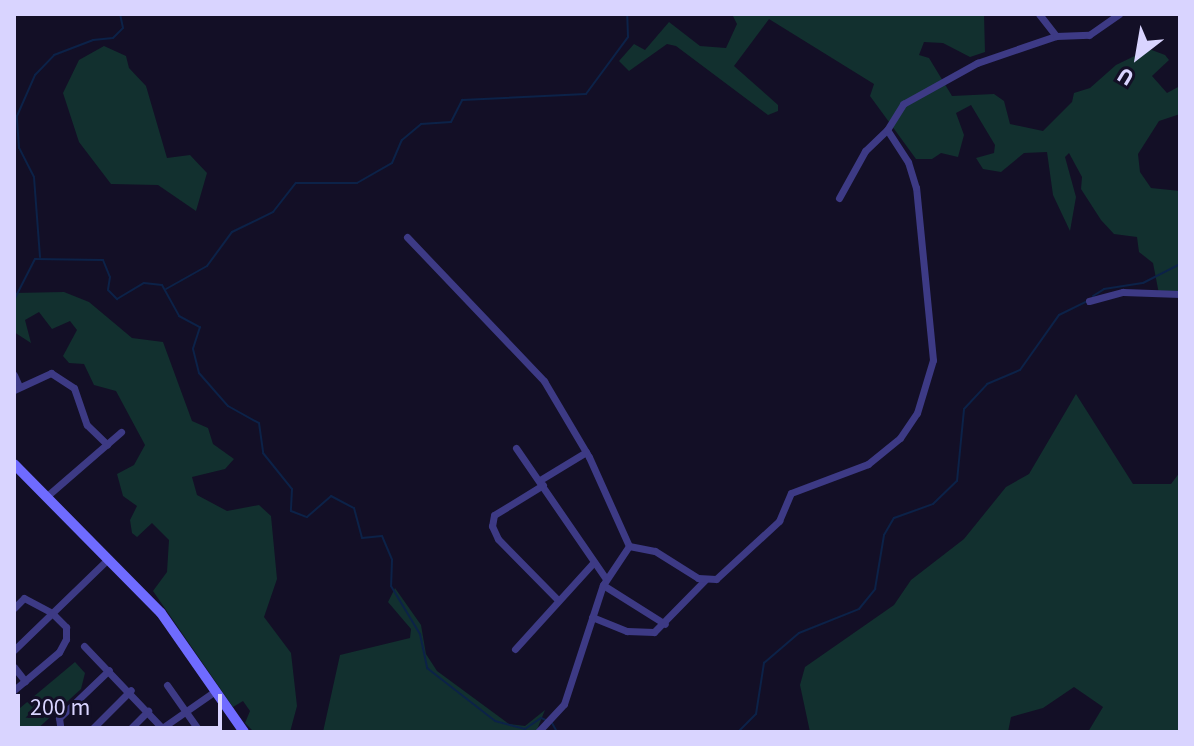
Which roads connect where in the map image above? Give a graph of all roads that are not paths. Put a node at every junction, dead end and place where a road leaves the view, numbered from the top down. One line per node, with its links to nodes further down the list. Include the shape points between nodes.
1 (1039, 14): 3 (street)
2 (1119, 14): 3 (street, via 1089,35)
3 (1056, 36): 4 (street, via 977,63 907,100)
4 (887, 130): 5 (street, via 865,151); 21 (street, via 911,172 924,228 933,360 928,387 909,426 883,453 849,474 791,493 766,535 728,571)
5 (839, 198)
6 (407, 237): 14 (street, via 544,381)
7 (1180, 294): 8 (street, via 1123,292)
8 (1089, 301)
9 (14, 375): 10 (street)
10 (17, 388): 12 (street, via 45,372 72,387 87,425)
11 (121, 432): 12 (street)
12 (107, 444): 17 (street)
13 (516, 448): 16 (street)
14 (586, 452): 16 (street); 18 (street)
15 (14, 464): 17 (street)
16 (541, 482): 20 (street); 25 (street, via 494,515 492,526 498,539)
17 (47, 496): 19 (street)
18 (629, 546): 21 (street, via 655,551); 22 (street)
19 (106, 561): 27 (street); 39 (street, via 161,613)
20 (593, 563): 22 (street); 25 (street)
21 (705, 580): 29 (street)
22 (605, 582): 28 (street); 29 (street)
23 (14, 593): 24 (street)
24 (24, 598): 26 (street); 27 (street)
25 (558, 600): 31 (street)
26 (14, 608)
27 (52, 613): 32 (street); 35 (street, via 66,627 64,645)
28 (592, 617): 29 (street, via 642,634); 48 (street, via 570,691)
29 (665, 624)
30 (84, 646): 34 (street)
31 (515, 649)
32 (14, 650)
33 (14, 667): 35 (street)
34 (109, 670): 38 (street); 44 (street, via 59,718)
35 (25, 681): 37 (street)
36 (167, 685): 41 (street)
37 (14, 690)
38 (131, 690): 40 (street); 45 (street)
39 (215, 691): 41 (street); 43 (street)
40 (148, 711): 42 (street); 46 (street)
41 (186, 711): 42 (street); 47 (street)
42 (163, 730)
43 (240, 731)
44 (61, 732)
45 (89, 732)
46 (127, 732)
47 (200, 732)
48 (538, 732)

